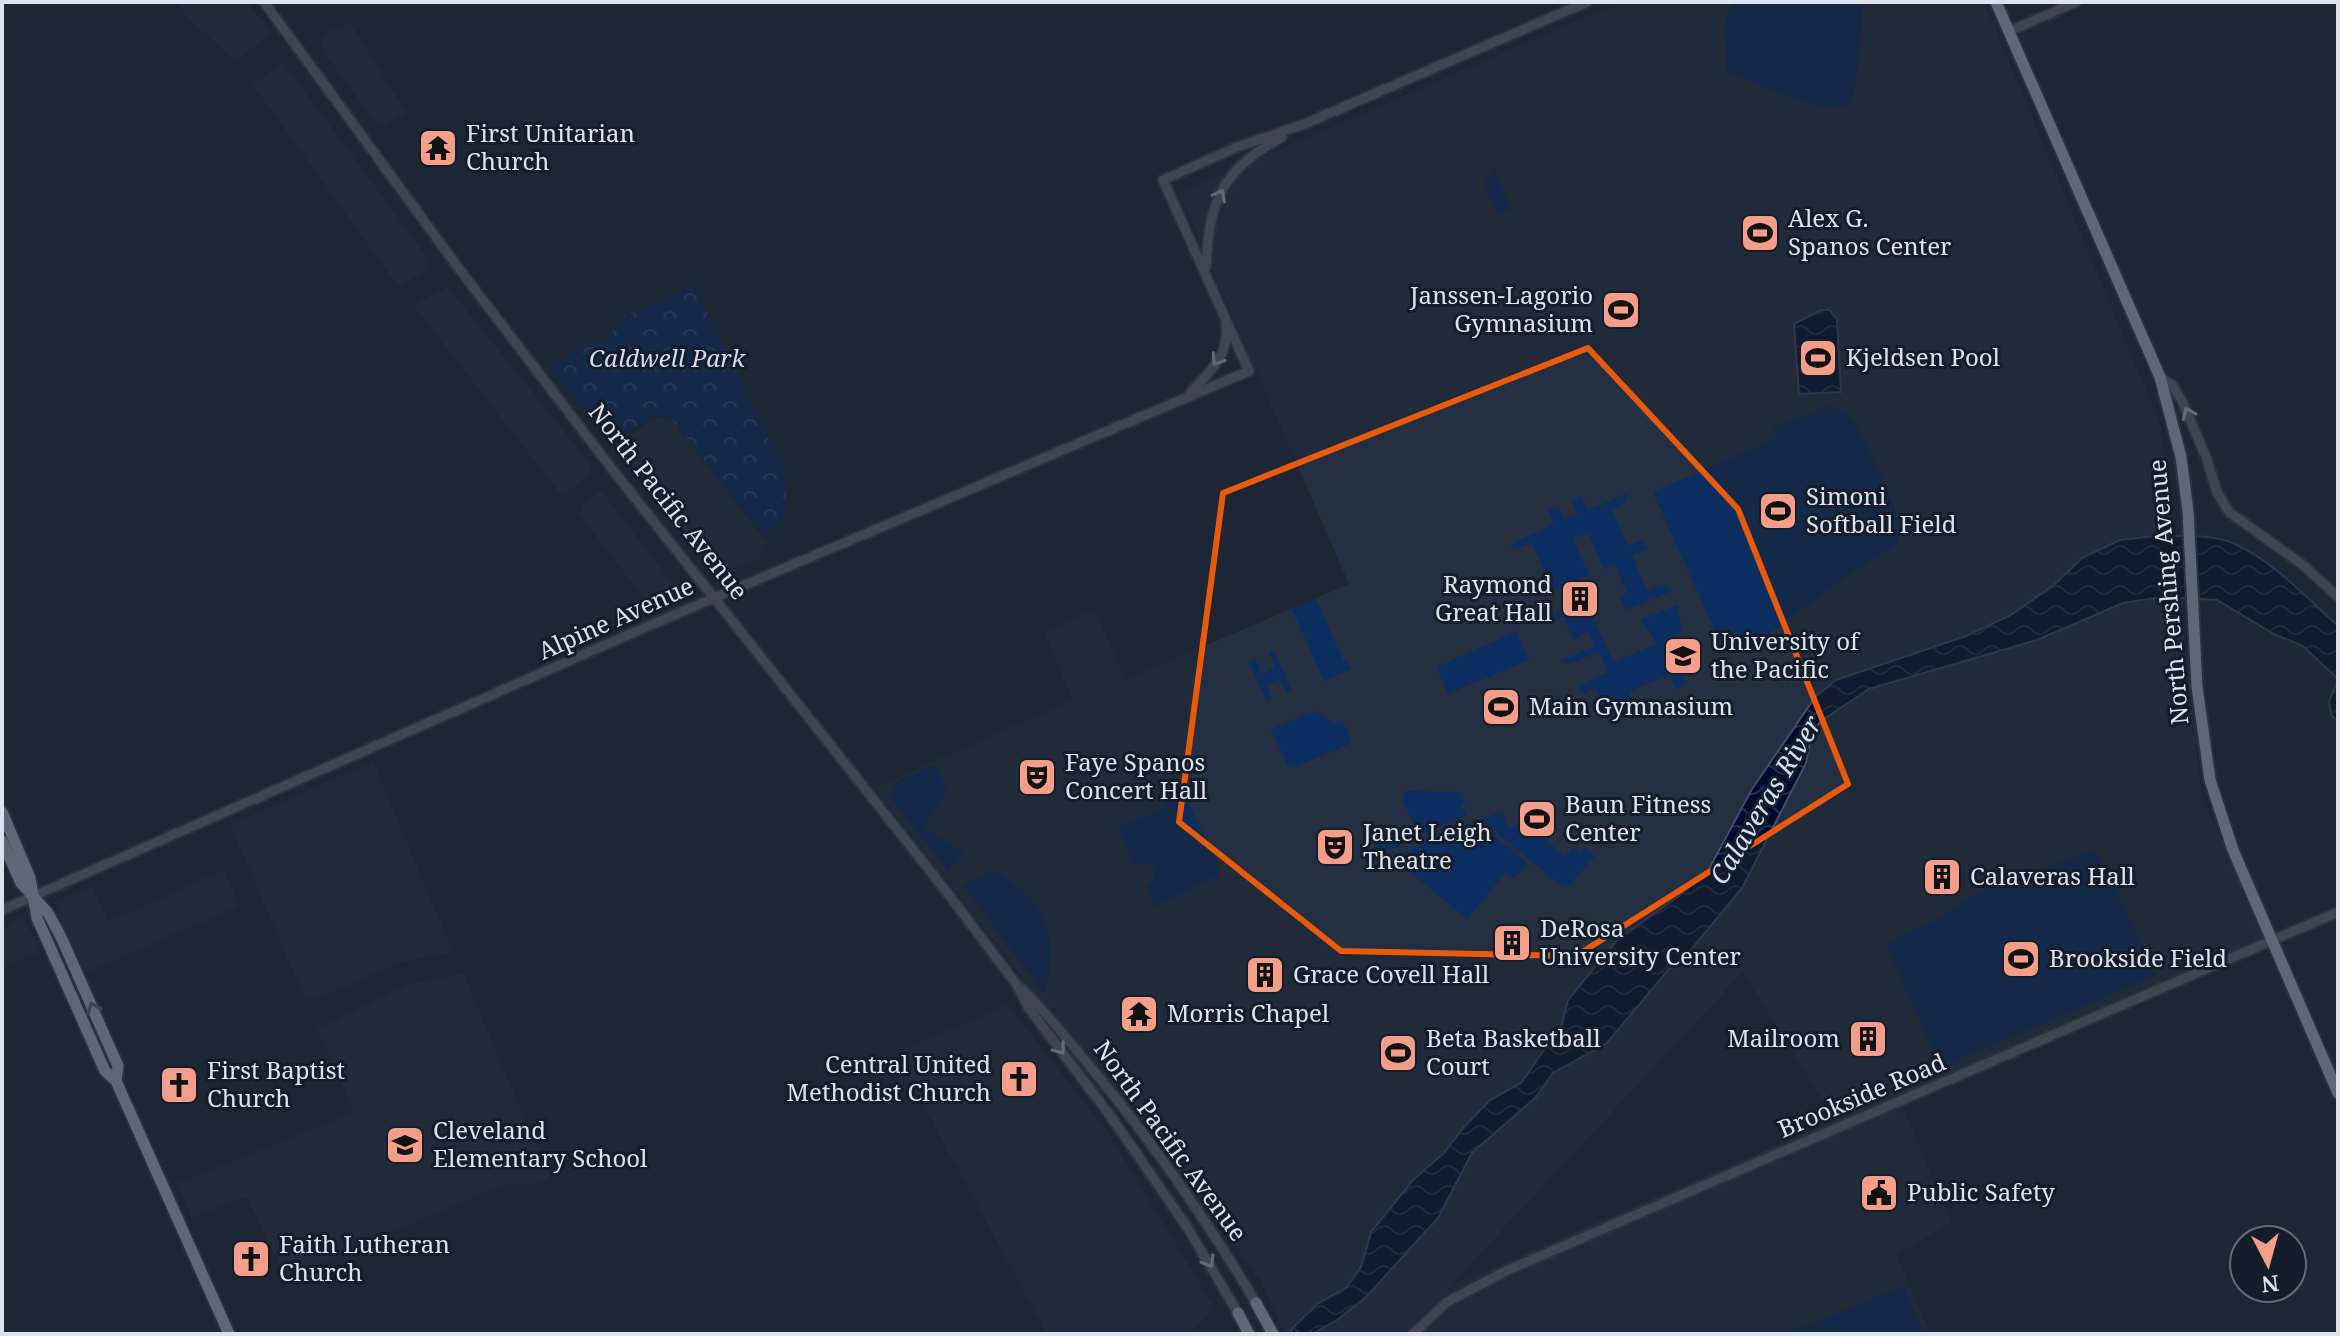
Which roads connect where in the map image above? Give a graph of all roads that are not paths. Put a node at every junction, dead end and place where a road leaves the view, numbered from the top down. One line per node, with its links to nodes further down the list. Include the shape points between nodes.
1 (264, 2): 12 (street, North Pacific Avenue, via 457,266)
2 (1587, 2): 6 (street)
3 (1996, 2): 5 (main road, North Pershing Avenue)
4 (2076, 2): 5 (street)
5 (2010, 31): 9 (main road, North Pershing Avenue)
6 (1302, 125): 7 (street, one-way to 6, via 1211,214 1222,189 1257,150); 7 (street, via 1163,180)
7 (1205, 270): 8 (street)
8 (1224, 313): 10 (street, one-way to 10, via 1224,350); 10 (street, Alpine Avenue, via 1249,371)
9 (2160, 377): 11 (street, one-way to 9, via 2229,512 2182,401); 18 (main road, North Pershing Avenue, via 2179,445 2188,511 2196,671 2210,780)
10 (1185, 398): 12 (street, Alpine Avenue)
11 (2338, 597)
12 (714, 598): 15 (street, Alpine Avenue); 19 (street, North Pacific Avenue)
13 (2, 812): 15 (main road)
14 (2, 841): 15 (main road)
15 (32, 895): 16 (street, Alpine Avenue); 23 (main road, via 48,913 84,987 118,1066 116,1081)
16 (2, 910)
17 (2338, 912): 18 (street, Brookside Road)
18 (2271, 941): 20 (main road, North Pershing Avenue); 26 (street, Brookside Road, via 1508,1270 1447,1302)
19 (1017, 985): 21 (street, North Pacific Avenue, via 1118,1101 1178,1181); 22 (street, North Pacific Avenue, one-way to 22, via 1187,1227)
20 (2338, 1093)
21 (1256, 1303): 25 (main road, North Pacific Avenue)
22 (1238, 1313): 24 (main road, North Pacific Avenue)
23 (229, 1334)
24 (1249, 1334)
25 (1273, 1334)
26 (1413, 1334)

